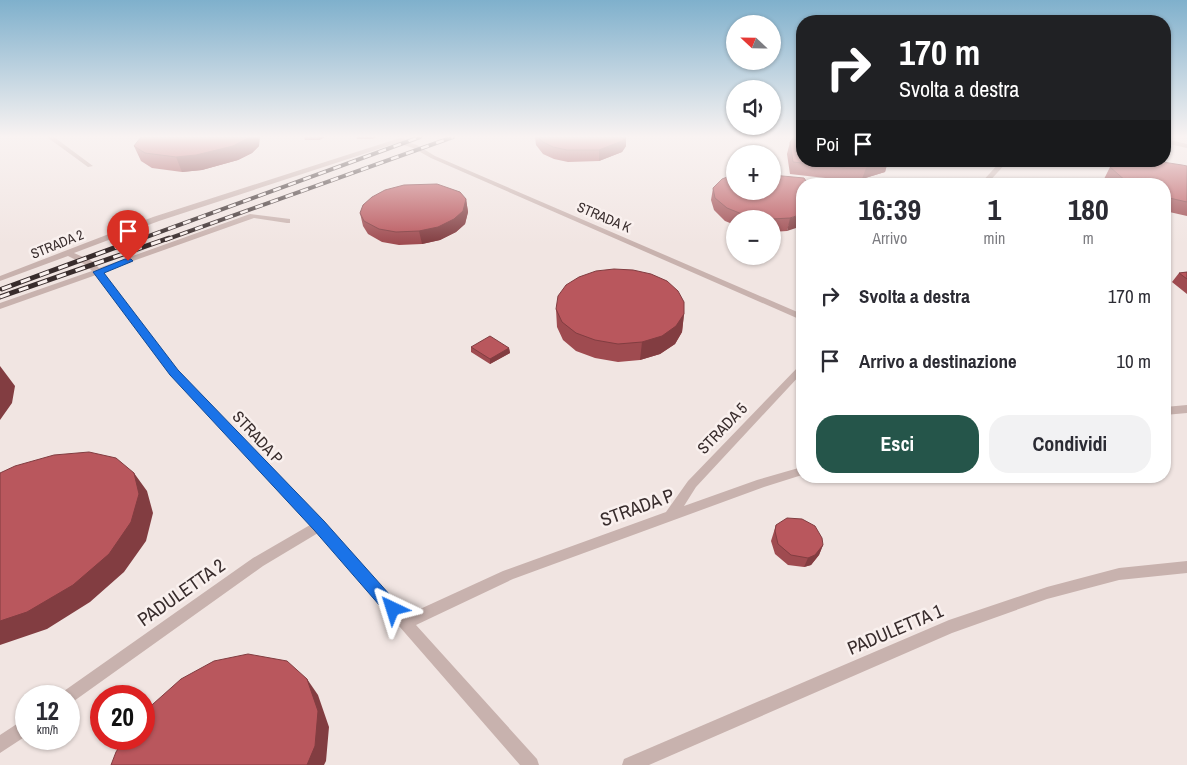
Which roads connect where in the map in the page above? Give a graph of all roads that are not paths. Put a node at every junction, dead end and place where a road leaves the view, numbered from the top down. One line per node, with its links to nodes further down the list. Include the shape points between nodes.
1 (298, 173): 4 (lane, STRADA 2, via 156,219)
2 (469, 173): 8 (lane, STRADA K)
3 (287, 221): 5 (lane, via 253,216)
4 (68, 253): 5 (lane, STRADA P, via 90,263); 6 (lane, STRADA 2)
5 (98, 272): 7 (lane); 14 (lane, STRADA P, via 174,372)
6 (0, 279)
7 (0, 306)
8 (796, 314)
9 (796, 374): 13 (lane, STRADA 5, via 692,484)
10 (1187, 409): 11 (lane)
11 (1171, 410)
12 (796, 473): 13 (lane, STRADA P)
13 (671, 515): 16 (lane, STRADA P, via 508,575)
14 (319, 526): 16 (lane, STRADA P); 17 (lane, PADULETTA 2, via 258,562)
15 (1187, 567): 21 (lane, PADULETTA 1, via 1119,574 1048,593 950,627)
16 (405, 623): 20 (lane, STRADA P)
17 (80, 688)
18 (15, 734): 19 (lane)
19 (0, 745)
20 (531, 765)
21 (630, 765)

